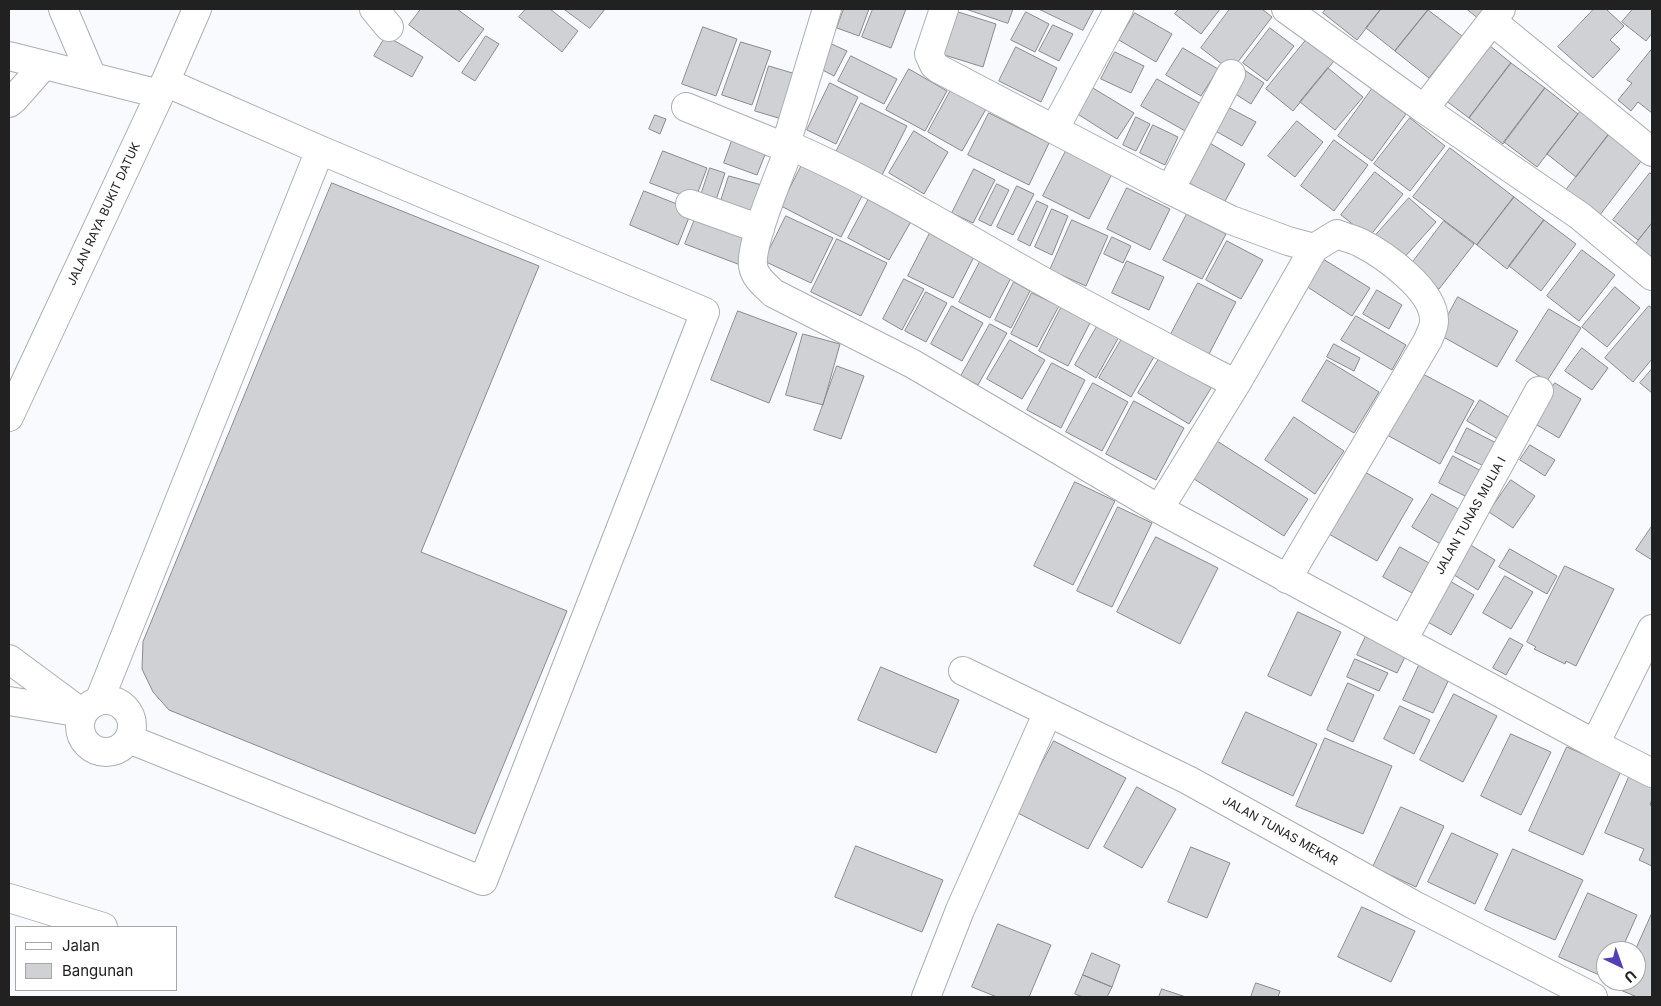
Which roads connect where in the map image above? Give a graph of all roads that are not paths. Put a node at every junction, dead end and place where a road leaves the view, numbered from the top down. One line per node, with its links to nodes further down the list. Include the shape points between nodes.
1 (63, 9): 11 (street)
2 (197, 9): 12 (street, JALAN RAYA BUKIT DATUK)
3 (827, 9): 17 (street)
4 (944, 9): 16 (street, via 929,54 934,65)
5 (1119, 9): 16 (street)
6 (1286, 9): 15 (street)
7 (1497, 15): 15 (street); 19 (street)
8 (9, 56): 9 (street)
9 (44, 64): 11 (street); 13 (street)
10 (1231, 74): 20 (street)
11 (92, 77): 12 (street)
12 (163, 88): 18 (street); 27 (street, JALAN RAYA BUKIT DATUK)
13 (9, 103)
14 (686, 107): 17 (street)
15 (1424, 108): 24 (street, via 1580,216)
16 (1055, 128): 20 (street)
17 (788, 146): 22 (street); 25 (street, via 814,156 910,206 1075,300)
18 (320, 150): 35 (street); 37 (street, via 705,312 483,881)
19 (1652, 152)
20 (1170, 190): 23 (street, via 1231,220)
21 (690, 204): 22 (street)
22 (760, 228): 28 (street, via 753,267 761,282 774,293 913,364)
23 (1314, 248): 25 (street); 29 (street, via 1337,234 1370,248 1415,283 1425,295 1434,320 1428,340)
24 (1652, 276)
25 (1236, 384): 28 (street)
26 (1539, 391): 31 (street, JALAN TUNAS MULIA I)
27 (9, 417)
28 (1159, 509): 29 (street)
29 (1287, 579): 31 (street)
30 (1652, 628): 38 (street)
31 (1403, 640): 38 (street)
32 (9, 660): 35 (street)
33 (964, 671): 36 (street, JALAN TUNAS MEKAR)
34 (9, 701): 35 (street)
35 (91, 707): 37 (street, via 115,701 123,706 129,712 132,730); 37 (street, via 80,720 81,736 91,748 106,753 115,751)
36 (1048, 712): 42 (street, via 960,910); 43 (street, JALAN TUNAS MEKAR, via 1188,780 1414,905)
37 (129, 739)
38 (1595, 744): 39 (street)
39 (1652, 773)
40 (9, 898): 41 (street)
41 (100, 926)
42 (926, 997)
43 (1593, 997)

